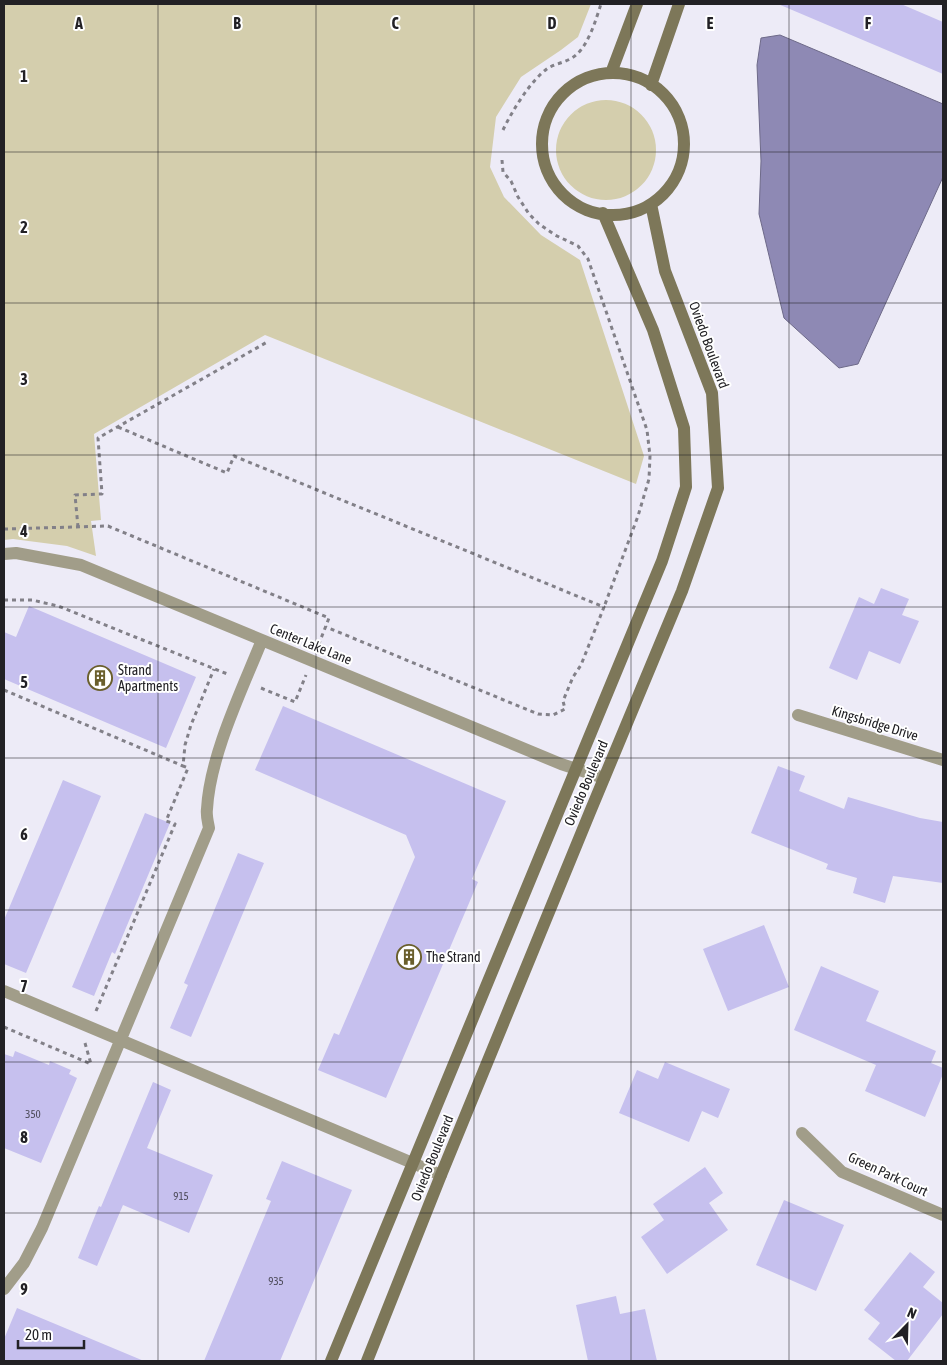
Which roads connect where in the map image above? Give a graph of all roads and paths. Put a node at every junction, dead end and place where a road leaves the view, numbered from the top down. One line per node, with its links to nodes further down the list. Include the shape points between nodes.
1 (601, 4): 6 (path, via 586,42 576,55 548,68 532,84)
2 (637, 4): 4 (street)
3 (679, 4): 5 (street)
4 (612, 73): 5 (street, via 645,80); 9 (street, via 587,77 562,93 546,118 541,147 548,176 567,199 594,213)
5 (651, 85): 8 (street, via 668,99 682,126 683,156 673,183)
6 (503, 130)
7 (502, 160): 16 (path, via 503,172 529,214 554,235 578,246 588,259 647,430 649,479)
8 (651, 204): 9 (street, via 624,214); 27 (street, Oviedo Boulevard, via 664,271 712,394 718,488 682,591)
9 (603, 213): 26 (street, Oviedo Boulevard, via 653,330 684,428 686,487 662,561)
10 (269, 341): 11 (path)
11 (118, 427): 12 (path, via 98,438 102,494 75,495); 16 (path, via 227,473 234,456)
12 (78, 526): 13 (path); 17 (path, via 108,526 329,618)
13 (4, 529)
14 (4, 554): 18 (street, Center Lake Lane, via 16,553 80,565)
15 (4, 600): 20 (path, via 32,600 58,606)
16 (604, 607): 17 (path, via 563,701 566,709 553,715 538,714)
17 (326, 627): 19 (path)
18 (262, 640): 19 (street, Center Lake Lane); 21 (street)
19 (312, 660): 21 (path, via 295,702); 26 (street, Center Lake Lane)
20 (214, 669): 21 (path); 25 (path, via 185,745)
21 (246, 682): 31 (street, via 214,770 207,810 209,828)
22 (4, 690): 25 (path)
23 (798, 715): 24 (street, Kingsbridge Drive)
24 (943, 760)
25 (183, 766): 30 (path, via 188,768 166,820 175,824)
26 (576, 768): 27 (street, Center Lake Lane); 35 (street, Oviedo Boulevard)
27 (604, 778): 36 (street, Oviedo Boulevard)
28 (4, 990): 30 (street)
29 (4, 1027): 32 (path)
30 (90, 1027): 31 (street); 32 (path, via 85,1044)
31 (120, 1040): 35 (street); 38 (street, via 42,1228 24,1263)
32 (91, 1064): 33 (path)
33 (87, 1072)
34 (802, 1133): 37 (street, Green Park Court, via 842,1172)
35 (414, 1163): 36 (street); 39 (street, Oviedo Boulevard)
36 (441, 1175): 40 (street, Oviedo Boulevard)
37 (943, 1215)
38 (4, 1289)
39 (331, 1361)
40 (367, 1361)

